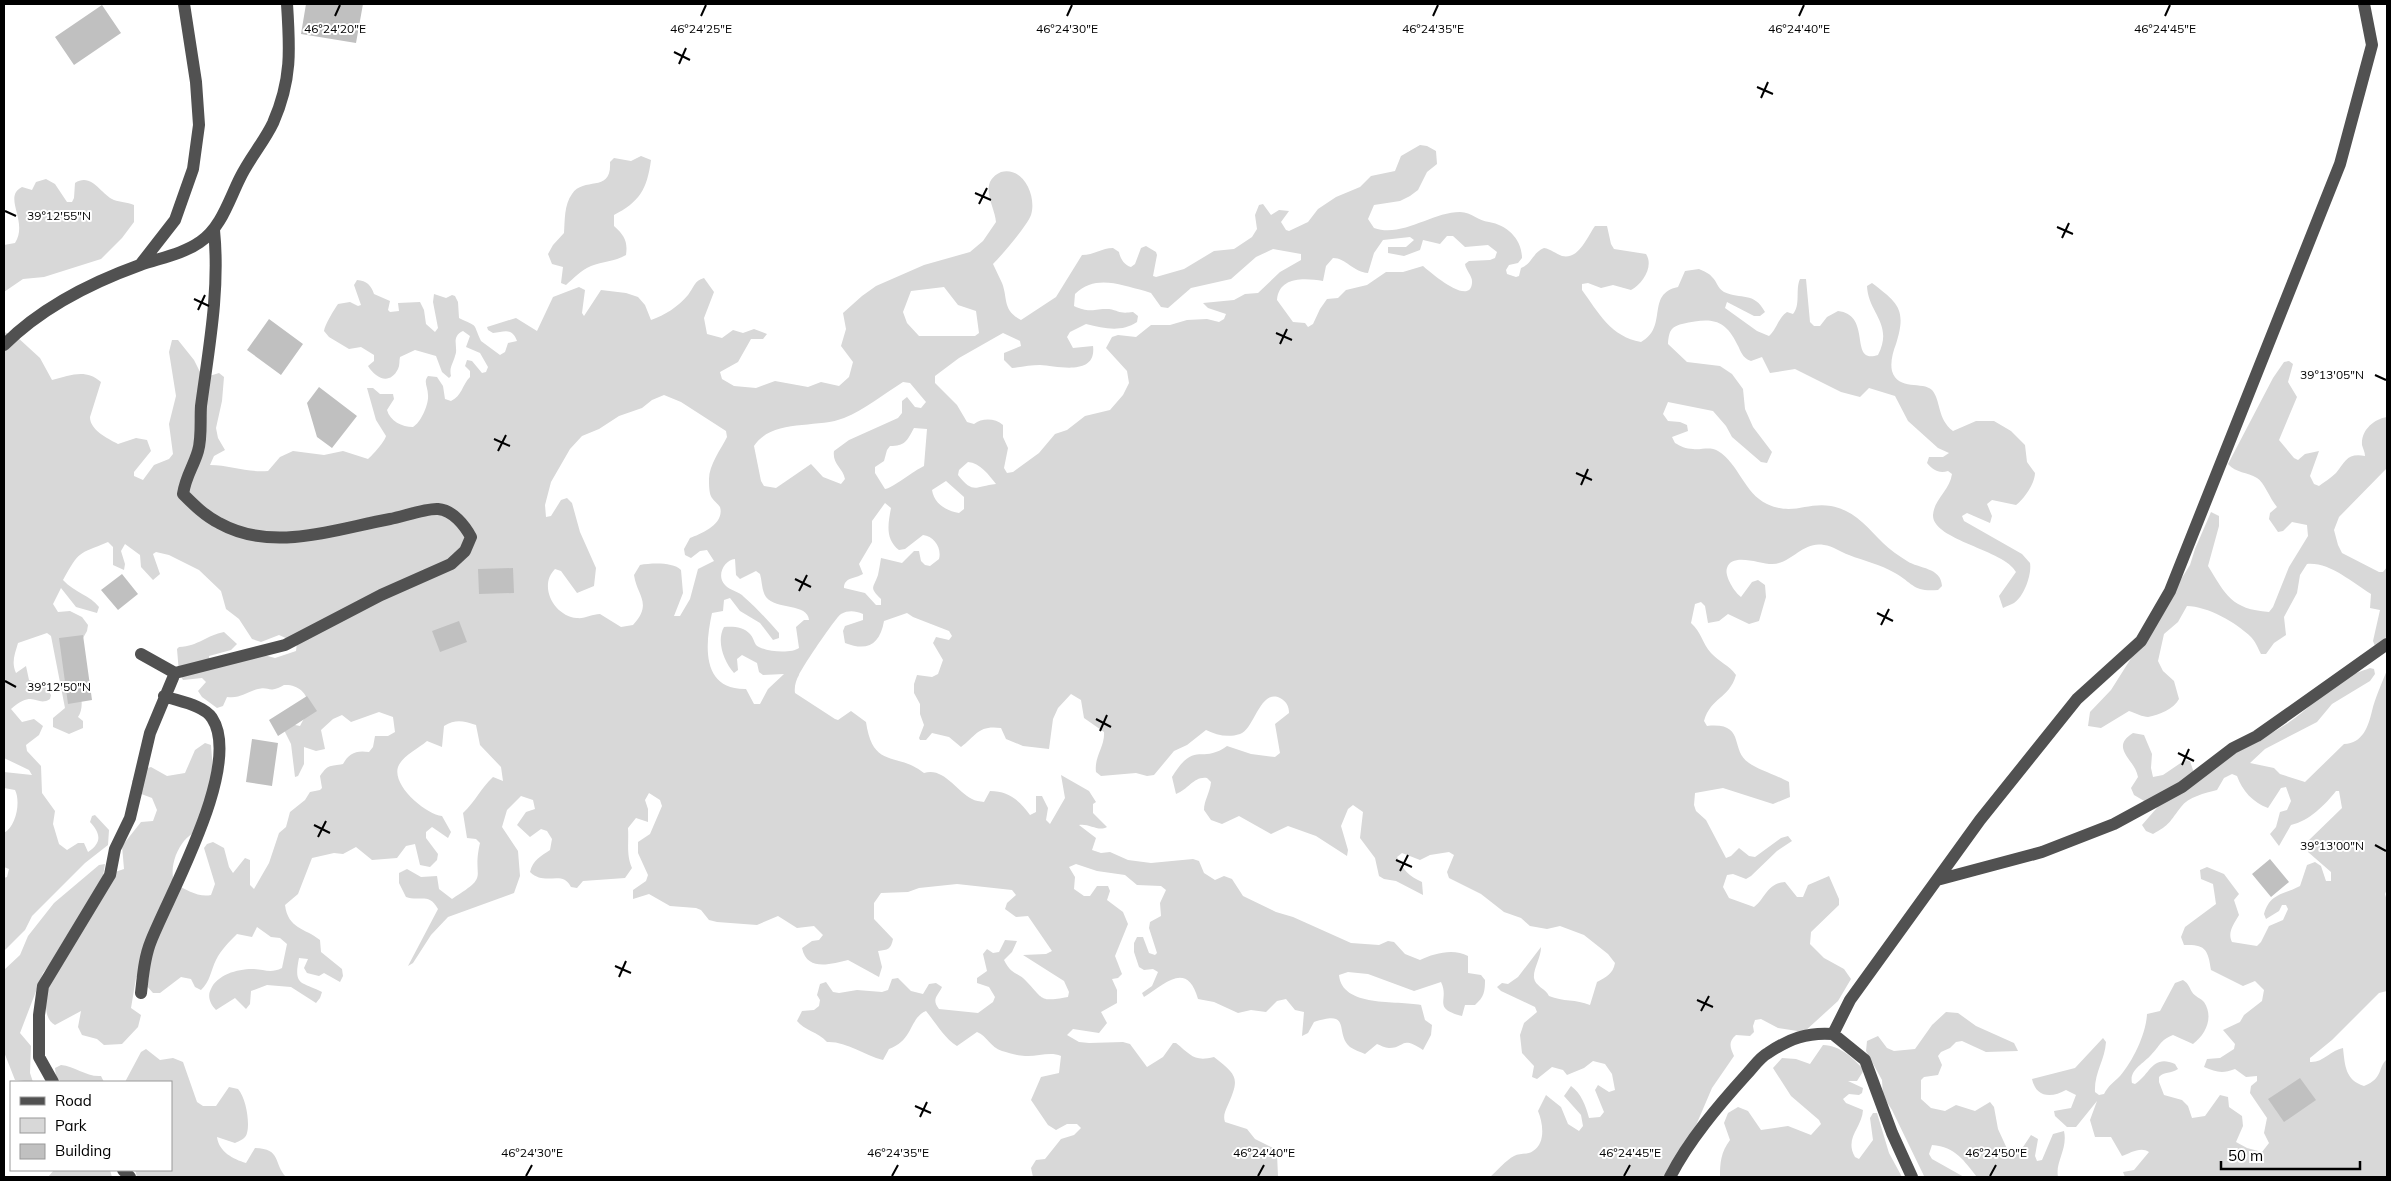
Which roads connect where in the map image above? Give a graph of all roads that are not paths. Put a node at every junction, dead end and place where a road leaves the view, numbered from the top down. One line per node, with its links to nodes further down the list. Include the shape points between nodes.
1 (184, 4): 5 (street, via 200,124 193,169 175,220)
2 (287, 4): 4 (street, via 290,56 285,90 272,124)
3 (2364, 4): 11 (street, via 2372,45 2340,164 2170,591 2141,641 2077,699 1980,820)
4 (214, 230): 5 (street, via 180,252); 9 (street, via 215,293 198,451 186,477 183,494 220,524 248,534 284,538 325,534 438,509 463,522 471,538 465,550 451,564 381,595 285,645)
5 (140, 266): 6 (street, via 79,290 23,326)
6 (4, 345)
7 (2387, 644): 11 (street, via 2257,736 2233,748 2182,787 2114,824 2042,852)
8 (140, 654): 9 (street)
9 (175, 673): 10 (street)
10 (164, 696): 12 (street, via 203,710 212,718 220,746 204,821 150,942); 14 (street, via 150,733 130,818 115,849 110,875 43,986 39,1057)
11 (1937, 880): 13 (street, via 1850,1000)
12 (141, 994)
13 (1833, 1034): 15 (street, via 1813,1033 1766,1054 1709,1118 1680,1157); 16 (street, via 1865,1060 1892,1134)
14 (52, 1081)
15 (1670, 1177)
16 (1912, 1177)

